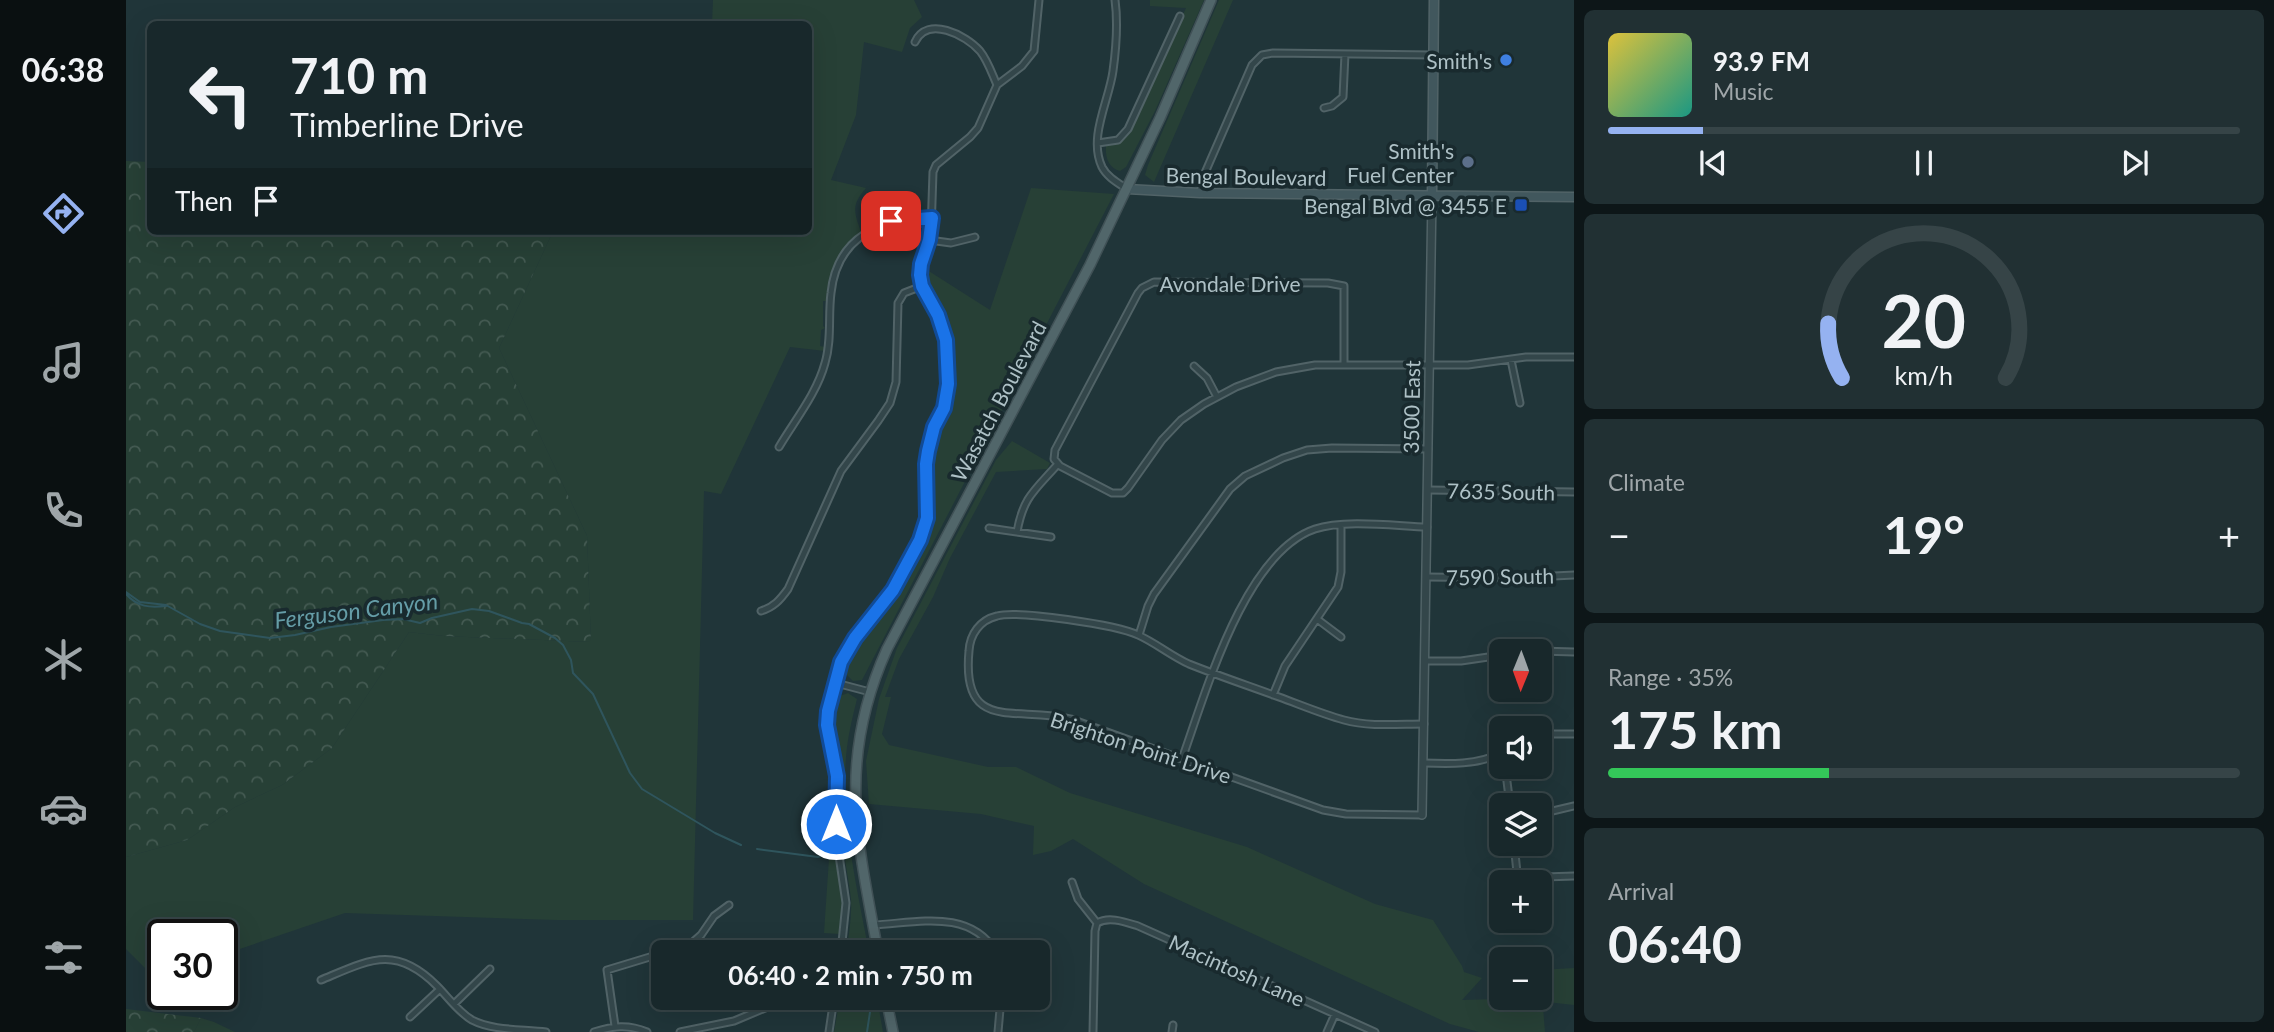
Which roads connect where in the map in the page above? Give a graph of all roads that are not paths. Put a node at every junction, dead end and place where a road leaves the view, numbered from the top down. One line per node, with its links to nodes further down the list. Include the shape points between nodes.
1 (1039, 0): 9 (street, via 1034,51)
2 (1115, 0): 11 (street, via 1113,71)
3 (1211, 0): 12 (main road, Wasatch Boulevard)
4 (1434, 0): 8 (main road, 3500 East)
5 (1180, 16): 11 (street, via 1128,129 1118,140)
6 (915, 42): 9 (street, via 930,29 960,36 980,51)
7 (1345, 54): 8 (street); 10 (street, via 1343,97); 13 (street, via 1273,53 1257,58)
8 (1433, 55): 14 (main road, 3500 East)
9 (997, 85): 16 (street, via 978,128 936,164)
10 (1324, 108)
11 (1098, 143): 12 (street, via 1102,168)
12 (1127, 189): 13 (main road, Bengal Boulevard); 49 (main road, Wasatch Boulevard, via 887,649)
13 (1200, 193): 14 (main road, Bengal Boulevard)
14 (1432, 196): 15 (main road, Bengal Boulevard); 23 (street, 3500 East)
15 (1574, 197)
16 (932, 218): 18 (street); 27 (street, via 891,221 872,228 847,251 833,281 829,347 822,374)
17 (975, 237): 18 (street, via 951,243)
18 (929, 240): 19 (street, via 921,264)
19 (922, 286): 39 (street, via 904,293 898,303 896,382 890,403 841,471 788,589 780,601); 48 (street, via 938,315 948,352 946,399 930,439 926,464 927,518 893,590 847,650)
20 (1574, 357): 21 (street)
21 (1511, 360): 23 (street); 26 (street)
22 (1344, 364): 23 (street); 25 (street, via 1276,372); 29 (street, Avondale Drive, via 1344,286 1160,280 1148,284 1138,293 1055,450)
23 (1430, 365): 28 (street, 3500 East)
24 (1194, 366): 25 (street)
25 (1217, 397): 29 (street, via 1171,429 1119,494)
26 (1520, 403)
27 (779, 447)
28 (1428, 449): 30 (street, 3500 East); 41 (street, via 1307,450 1240,480 1154,594)
29 (1056, 461): 35 (street, via 1026,501)
30 (1427, 490): 31 (street, 7635 South); 33 (street, 3500 East)
31 (1574, 492)
32 (1341, 525): 33 (street); 40 (street, via 1338,587); 47 (street, via 1313,530 1279,553 1240,608)
33 (1427, 527): 38 (street, 3500 East)
34 (989, 528): 35 (street)
35 (1017, 532): 36 (street)
36 (1051, 537)
37 (1574, 575): 38 (street, 7590 South)
38 (1427, 577): 46 (street, 3500 East)
39 (761, 611)
40 (1317, 619): 42 (street); 50 (street, via 1285,666)
41 (1139, 635): 47 (street); 55 (street, Brighton Point Drive, via 1070,620 998,615 981,624 972,637 968,652 971,691 983,706 998,713 1061,717)
42 (1341, 637)
43 (1552, 651): 44 (street)
44 (1574, 652)
45 (1489, 657): 46 (street)
46 (1425, 661): 51 (street, 3500 East)
47 (1213, 673): 50 (street); 55 (street)
48 (836, 683): 49 (street); 67 (street, via 827,725 836,762 837,842 846,903)
49 (870, 692): 65 (main road, Wasatch Boulevard, via 858,743 855,798)
50 (1273, 695): 51 (street, via 1347,721)
51 (1424, 724): 56 (street, 3500 East)
52 (1552, 734): 53 (street)
53 (1574, 734)
54 (1489, 758): 56 (street)
55 (1182, 759): 59 (street, Brighton Point Drive, via 1334,813)
56 (1423, 763): 59 (street, 3500 East)
57 (1574, 806): 58 (street)
58 (1552, 811)
59 (1422, 815)
60 (1574, 876): 61 (street)
61 (1552, 877)
62 (1072, 882): 64 (street, via 1078,899)
63 (729, 905): 66 (street)
64 (1097, 923): 79 (street, Macintosh Lane, via 1110,919 1138,926); 90 (street)
65 (873, 925): 68 (main road, Wasatch Boulevard); 69 (street, via 956,922 970,926)
66 (695, 940)
67 (842, 940)
68 (876, 940)
69 (986, 940)
70 (651, 956): 82 (street, via 607,970)
71 (490, 969): 74 (street)
72 (321, 980): 73 (street, via 387,959 419,969)
73 (440, 989): 74 (street); 80 (street)
74 (454, 1004): 84 (street, via 469,1018 488,1026)
75 (760, 1010): 87 (street, via 734,1021)
76 (832, 1010): 88 (street)
77 (888, 1010): 83 (main road)
78 (999, 1010): 89 (street)
79 (1335, 1014): 92 (street); 93 (street, Macintosh Lane)
80 (410, 1017)
81 (1172, 1025): 91 (street)
82 (615, 1026): 85 (street); 86 (street)
83 (892, 1030)
84 (546, 1032)
85 (594, 1032)
86 (647, 1032)
87 (680, 1032)
88 (829, 1032)
89 (998, 1032)
90 (1093, 1032)
91 (1172, 1032)
92 (1327, 1032)
93 (1375, 1032)

